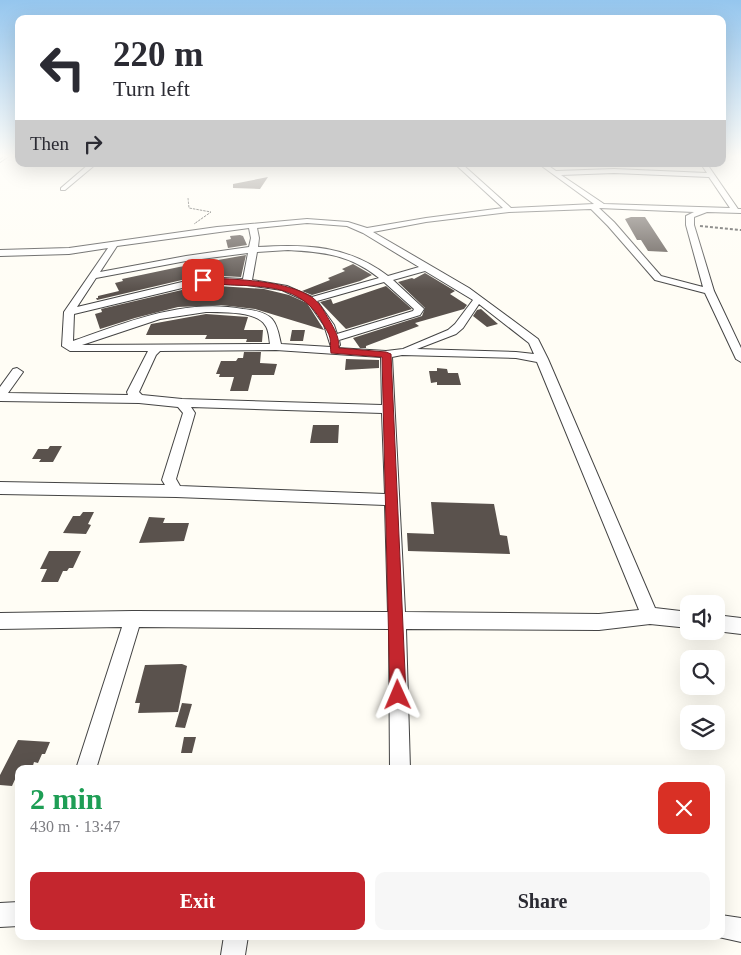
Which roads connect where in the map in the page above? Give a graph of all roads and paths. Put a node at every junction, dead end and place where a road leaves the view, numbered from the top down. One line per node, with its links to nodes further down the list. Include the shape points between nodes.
1 (188, 201): 14 (path, via 189,208 211,212 193,225)
2 (499, 201): 8 (street)
3 (590, 201): 5 (street)
4 (730, 201): 9 (street)
5 (598, 207): 6 (street); 8 (street); 22 (street, via 658,278)
6 (679, 208): 7 (street); 10 (street)
7 (706, 209): 9 (street); 10 (street)
8 (509, 210): 13 (street)
9 (738, 211)
10 (690, 220): 12 (path); 22 (street)
11 (253, 226): 13 (street, via 322,221 348,224); 14 (street); 16 (street)
12 (741, 230)
13 (366, 231): 18 (street)
14 (190, 233): 15 (street)
15 (114, 245): 17 (street, via 52,253); 19 (street)
16 (253, 250): 19 (street); 20 (street, via 298,248 340,254); 21 (street)
17 (0, 253)
18 (426, 268): 20 (street); 23 (street)
19 (94, 276): 25 (street)
20 (387, 279): 24 (street); 26 (street, via 419,311)
21 (247, 282): 24 (street, via 284,288); 25 (street, via 203,280)
22 (709, 291): 33 (street)
23 (478, 299): 31 (street, via 452,332); 34 (street, via 530,337)
24 (311, 300): 26 (street, via 325,318)
25 (69, 312): 27 (street)
26 (334, 338): 30 (street)
27 (67, 346): 28 (street, via 84,350); 29 (street, via 153,319 192,310 220,308 256,314 267,320)
28 (158, 346): 29 (street); 37 (street, via 133,392)
29 (276, 347): 30 (street)
30 (334, 351): 32 (street)
31 (402, 352): 32 (street); 34 (street, via 516,355)
32 (386, 354): 39 (street)
33 (740, 354)
34 (543, 359): 43 (street)
35 (17, 372): 36 (street)
36 (0, 397): 37 (street)
37 (139, 399): 38 (street)
38 (182, 403): 39 (street); 41 (street, via 189,413 169,480)
39 (387, 409): 42 (street)
40 (0, 488): 41 (street)
41 (176, 491): 42 (street)
42 (392, 500): 47 (street)
43 (650, 616): 45 (street); 47 (street, via 599,622)
44 (133, 619): 46 (street); 47 (street); 50 (street)
45 (680, 619)
46 (0, 620)
47 (397, 621): 51 (street)
48 (725, 624): 49 (street)
49 (741, 626)
50 (87, 765)
51 (400, 765)
52 (15, 914): 53 (street)
53 (0, 915)
54 (725, 928): 55 (street)
55 (741, 930)
56 (235, 940): 57 (street)
57 (233, 955)

